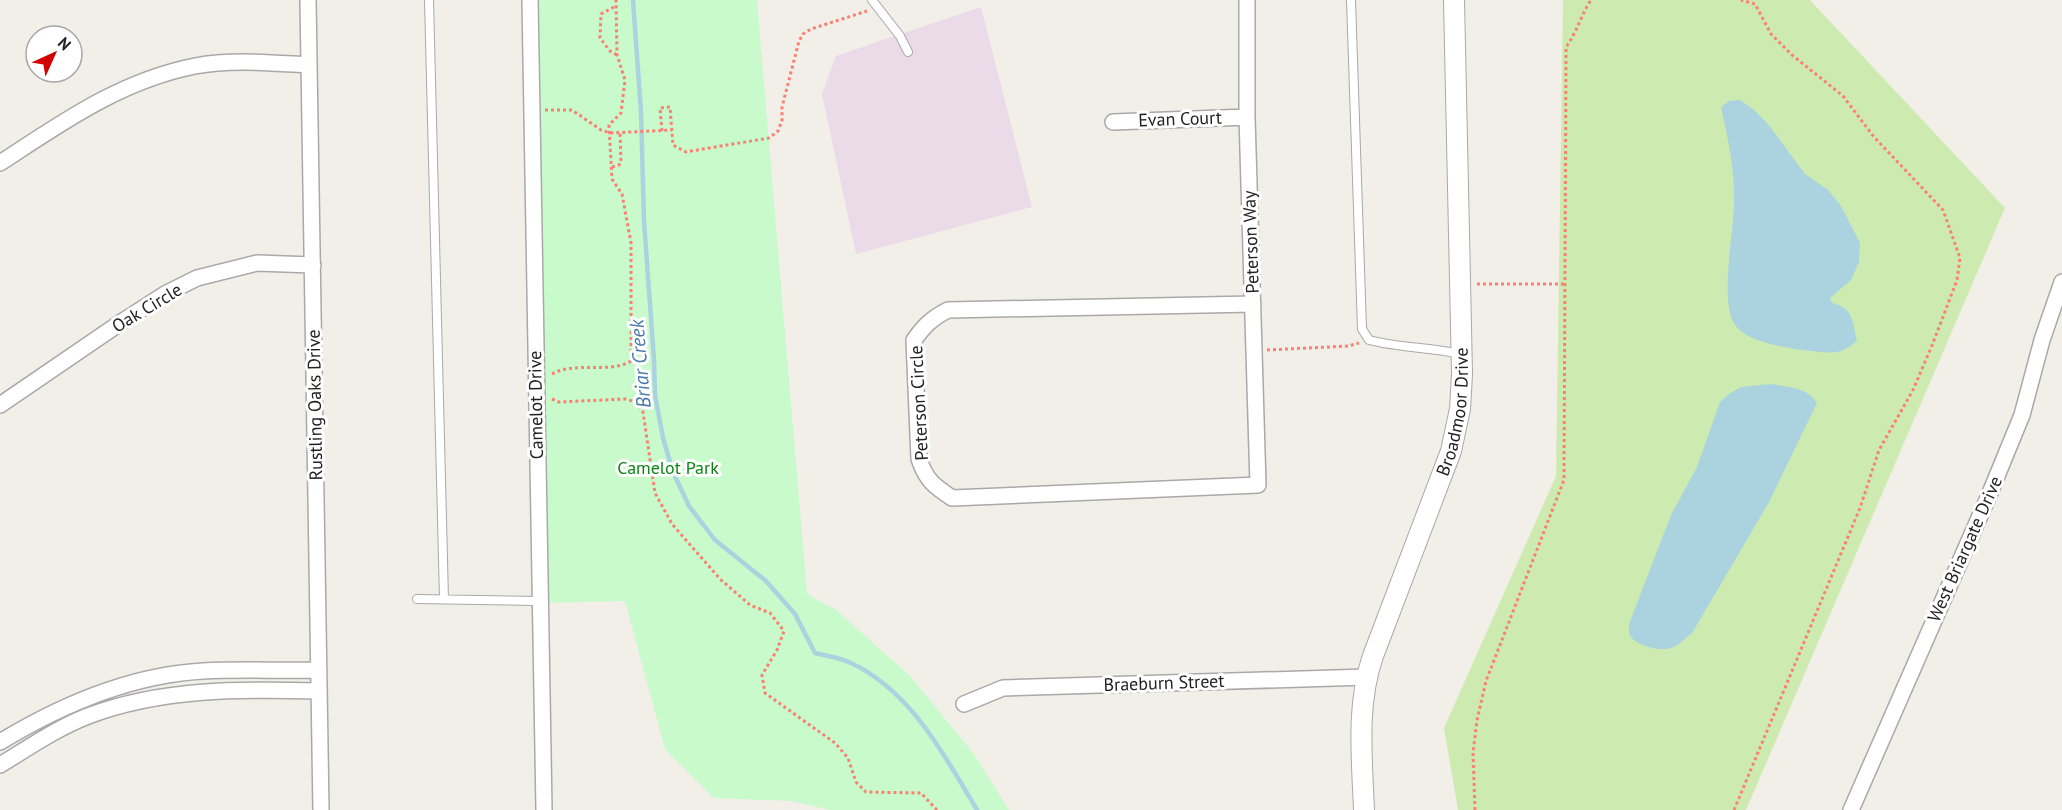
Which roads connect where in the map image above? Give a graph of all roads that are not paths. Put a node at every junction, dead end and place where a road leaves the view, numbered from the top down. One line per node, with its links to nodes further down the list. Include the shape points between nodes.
1 (308, 0): 9 (street, Rustling Oaks Drive)
2 (429, 0): 20 (lane)
3 (530, 0): 21 (street, Camelot Drive)
4 (872, 0): 8 (lane)
5 (1247, 0): 10 (street, Peterson Way)
6 (1351, 0): 16 (lane, via 1362,329 1369,340 1386,345)
7 (1454, 0): 16 (street, Broadmoor Drive)
8 (908, 52)
9 (309, 65): 12 (street, via 216,64 153,77 112,93); 13 (street, Rustling Oaks Drive)
10 (1247, 117): 11 (street, Evan Court); 15 (street, Peterson Way)
11 (1113, 122)
12 (0, 163)
13 (313, 265): 17 (street, Oak Circle, via 257,263 197,278 123,321); 22 (street, Rustling Oaks Drive)
14 (2062, 282): 33 (street, West Briargate Drive, via 2022,415)
15 (1253, 304): 18 (street, Peterson Way); 18 (street, Peterson Circle, via 948,310 925,324 914,340 919,459 935,487 952,498)
16 (1461, 354): 23 (street, Broadmoor Drive, via 1460,409 1451,450)
17 (0, 405)
18 (1258, 485)
19 (417, 599): 20 (lane)
20 (444, 599): 21 (lane)
21 (540, 601): 31 (street, Camelot Drive)
22 (319, 670): 24 (street, Rustling Oaks Drive); 26 (street, via 203,671 158,677 115,688)
23 (1367, 677): 25 (street, Braeburn Street, via 1003,687); 32 (street, Broadmoor Drive, via 1361,718)
24 (319, 691): 27 (street, via 244,689 157,696 87,716); 30 (street, Rustling Oaks Drive)
25 (964, 704)
26 (53, 714): 27 (street); 28 (street)
27 (60, 730): 29 (street)
28 (0, 742)
29 (0, 765)
30 (321, 810)
31 (544, 810)
32 (1364, 810)
33 (1851, 810)

